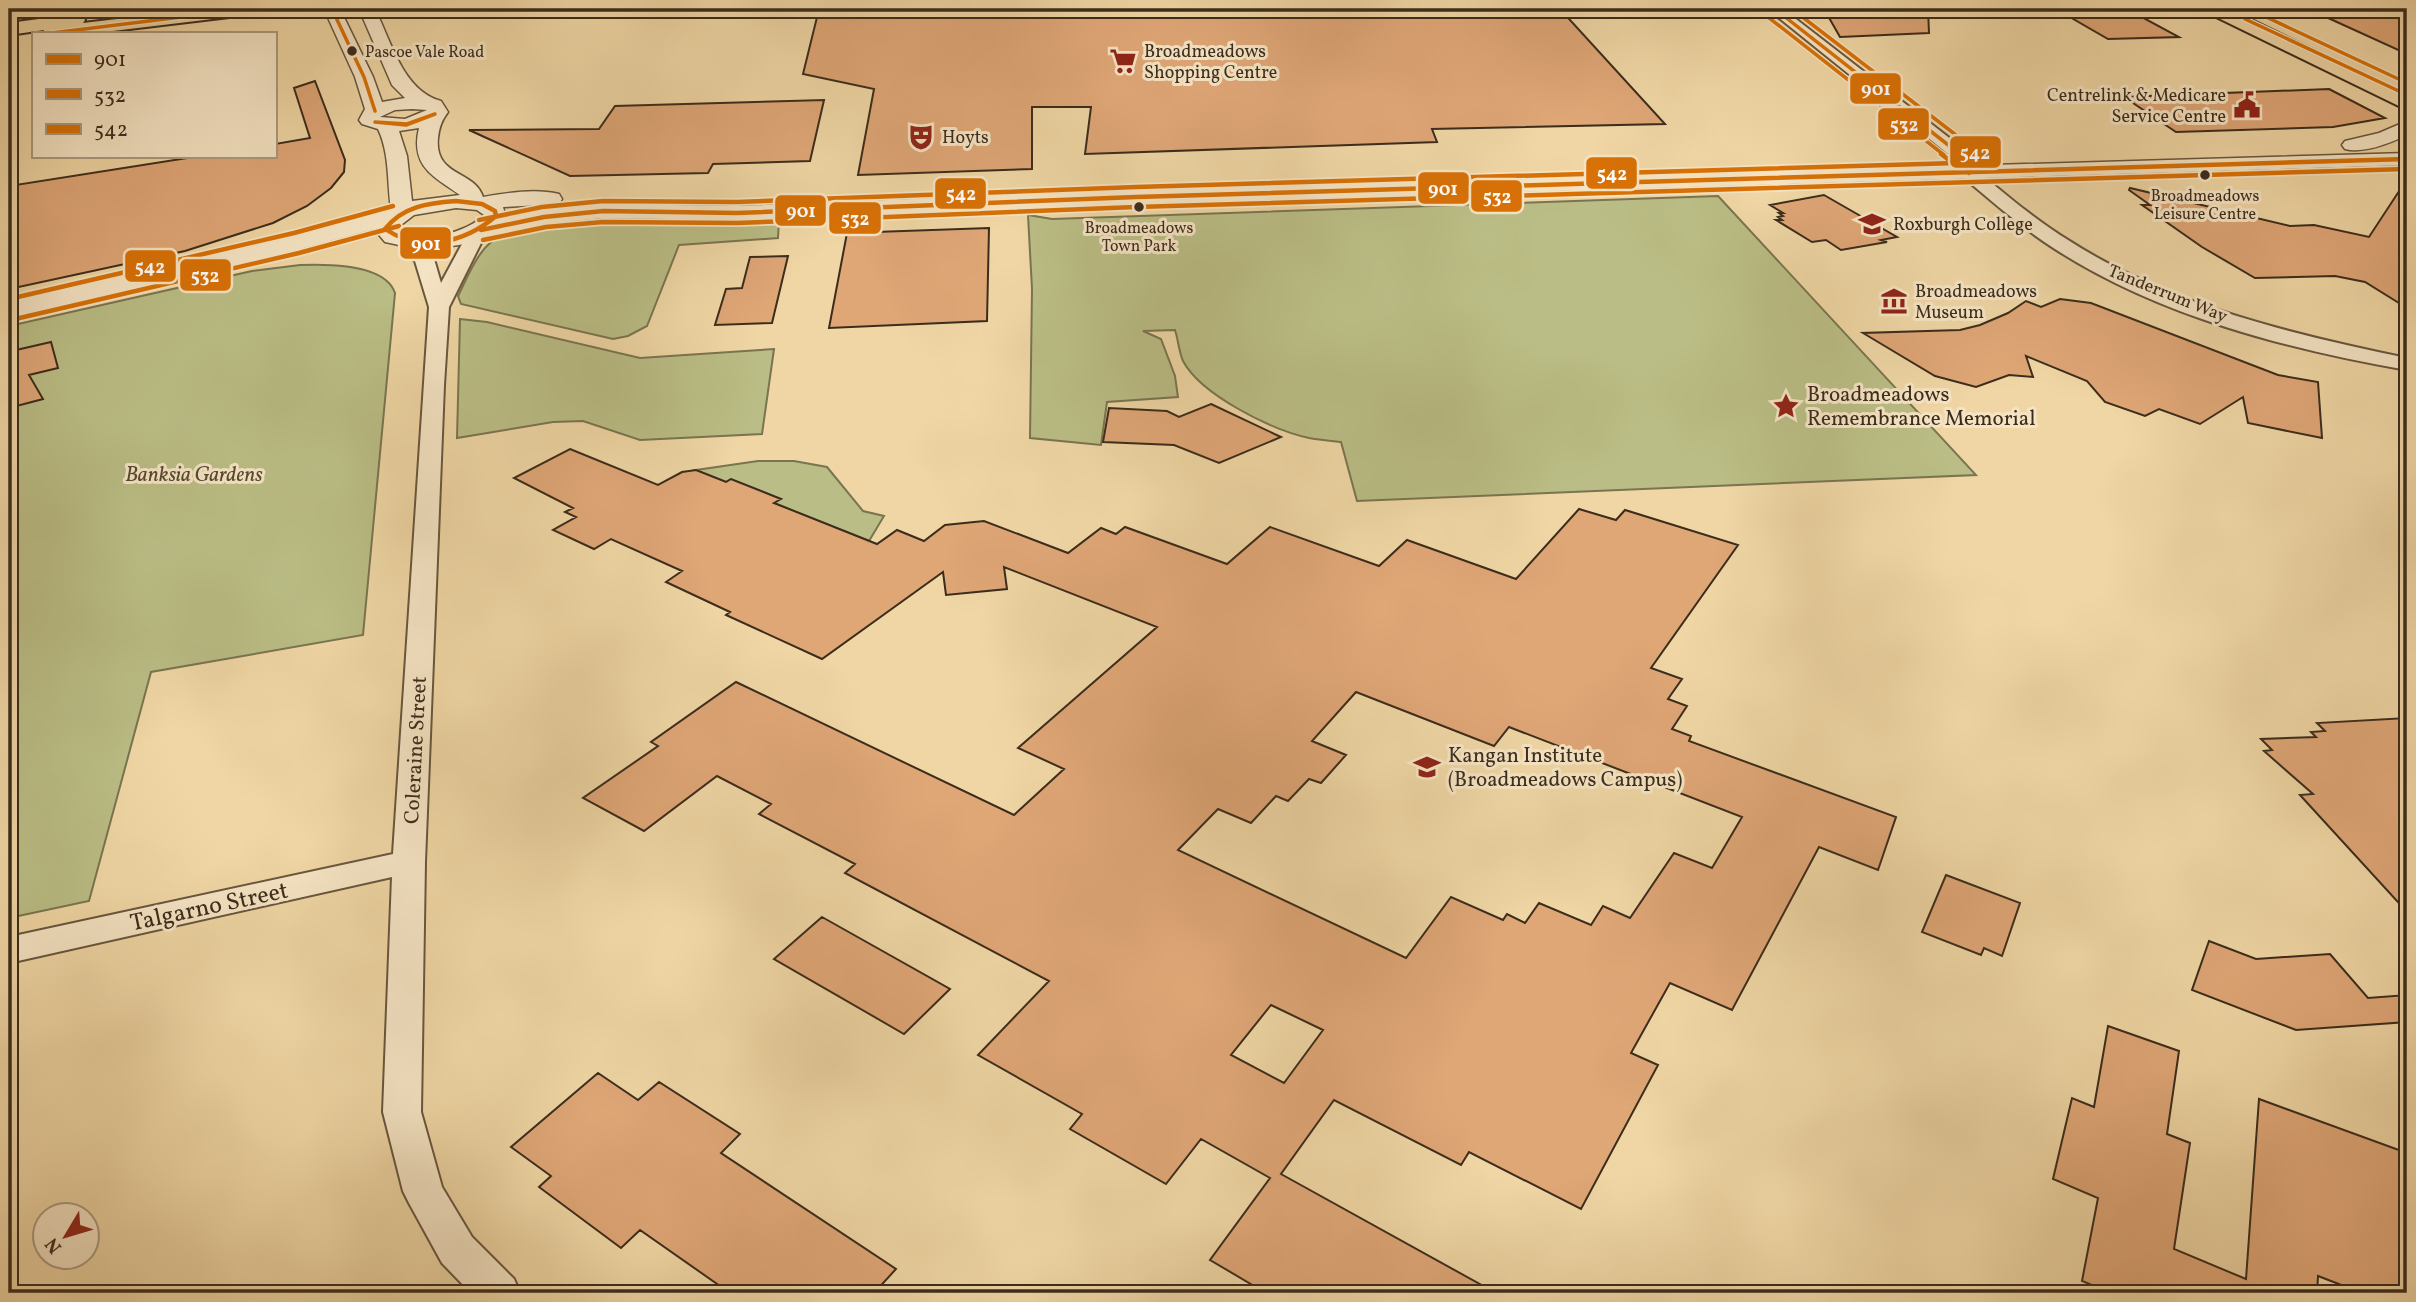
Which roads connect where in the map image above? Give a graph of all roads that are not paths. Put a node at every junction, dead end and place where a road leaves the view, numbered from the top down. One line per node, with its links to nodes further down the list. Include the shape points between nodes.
1 (173, 9): 8 (main road)
2 (246, 9): 9 (main road)
3 (332, 9): 14 (street)
4 (367, 9): 13 (street, via 402,85)
5 (1776, 9): 19 (street, Tanderrum Way)
6 (2215, 9): 12 (main road)
7 (2249, 9): 12 (main road)
8 (9, 29)
9 (60, 32)
10 (32, 36): 11 (main road)
11 (9, 39)
12 (2405, 99)
13 (428, 109): 14 (street, via 391,105); 20 (street, via 425,139 434,167 470,191)
14 (380, 118): 21 (street, via 396,145)
15 (2407, 127): 17 (street, via 2385,138)
16 (2407, 144): 17 (street)
17 (2352, 145): 19 (street)
18 (2407, 159): 19 (street)
19 (1974, 167): 20 (street); 22 (street, via 751,212 603,211); 25 (street, Tanderrum Way, via 2074,238 2151,278 2268,320); 26 (street, Tanderrum Way, via 2054,240 2135,283 2296,339)
20 (477, 203): 21 (street, via 437,203); 22 (street, via 495,211 496,216)
21 (400, 227): 22 (street, via 441,241); 23 (street, Coleraine Street, via 424,259); 24 (street)
22 (479, 230): 23 (street, Coleraine Street)
23 (439, 307): 27 (street, Coleraine Street)
24 (9, 310)
25 (2407, 354)
26 (2407, 364)
27 (409, 862): 28 (street, Talgarno Street); 29 (street, Coleraine Street, via 402,1112 423,1191 457,1250)
28 (9, 950)
29 (499, 1293)

